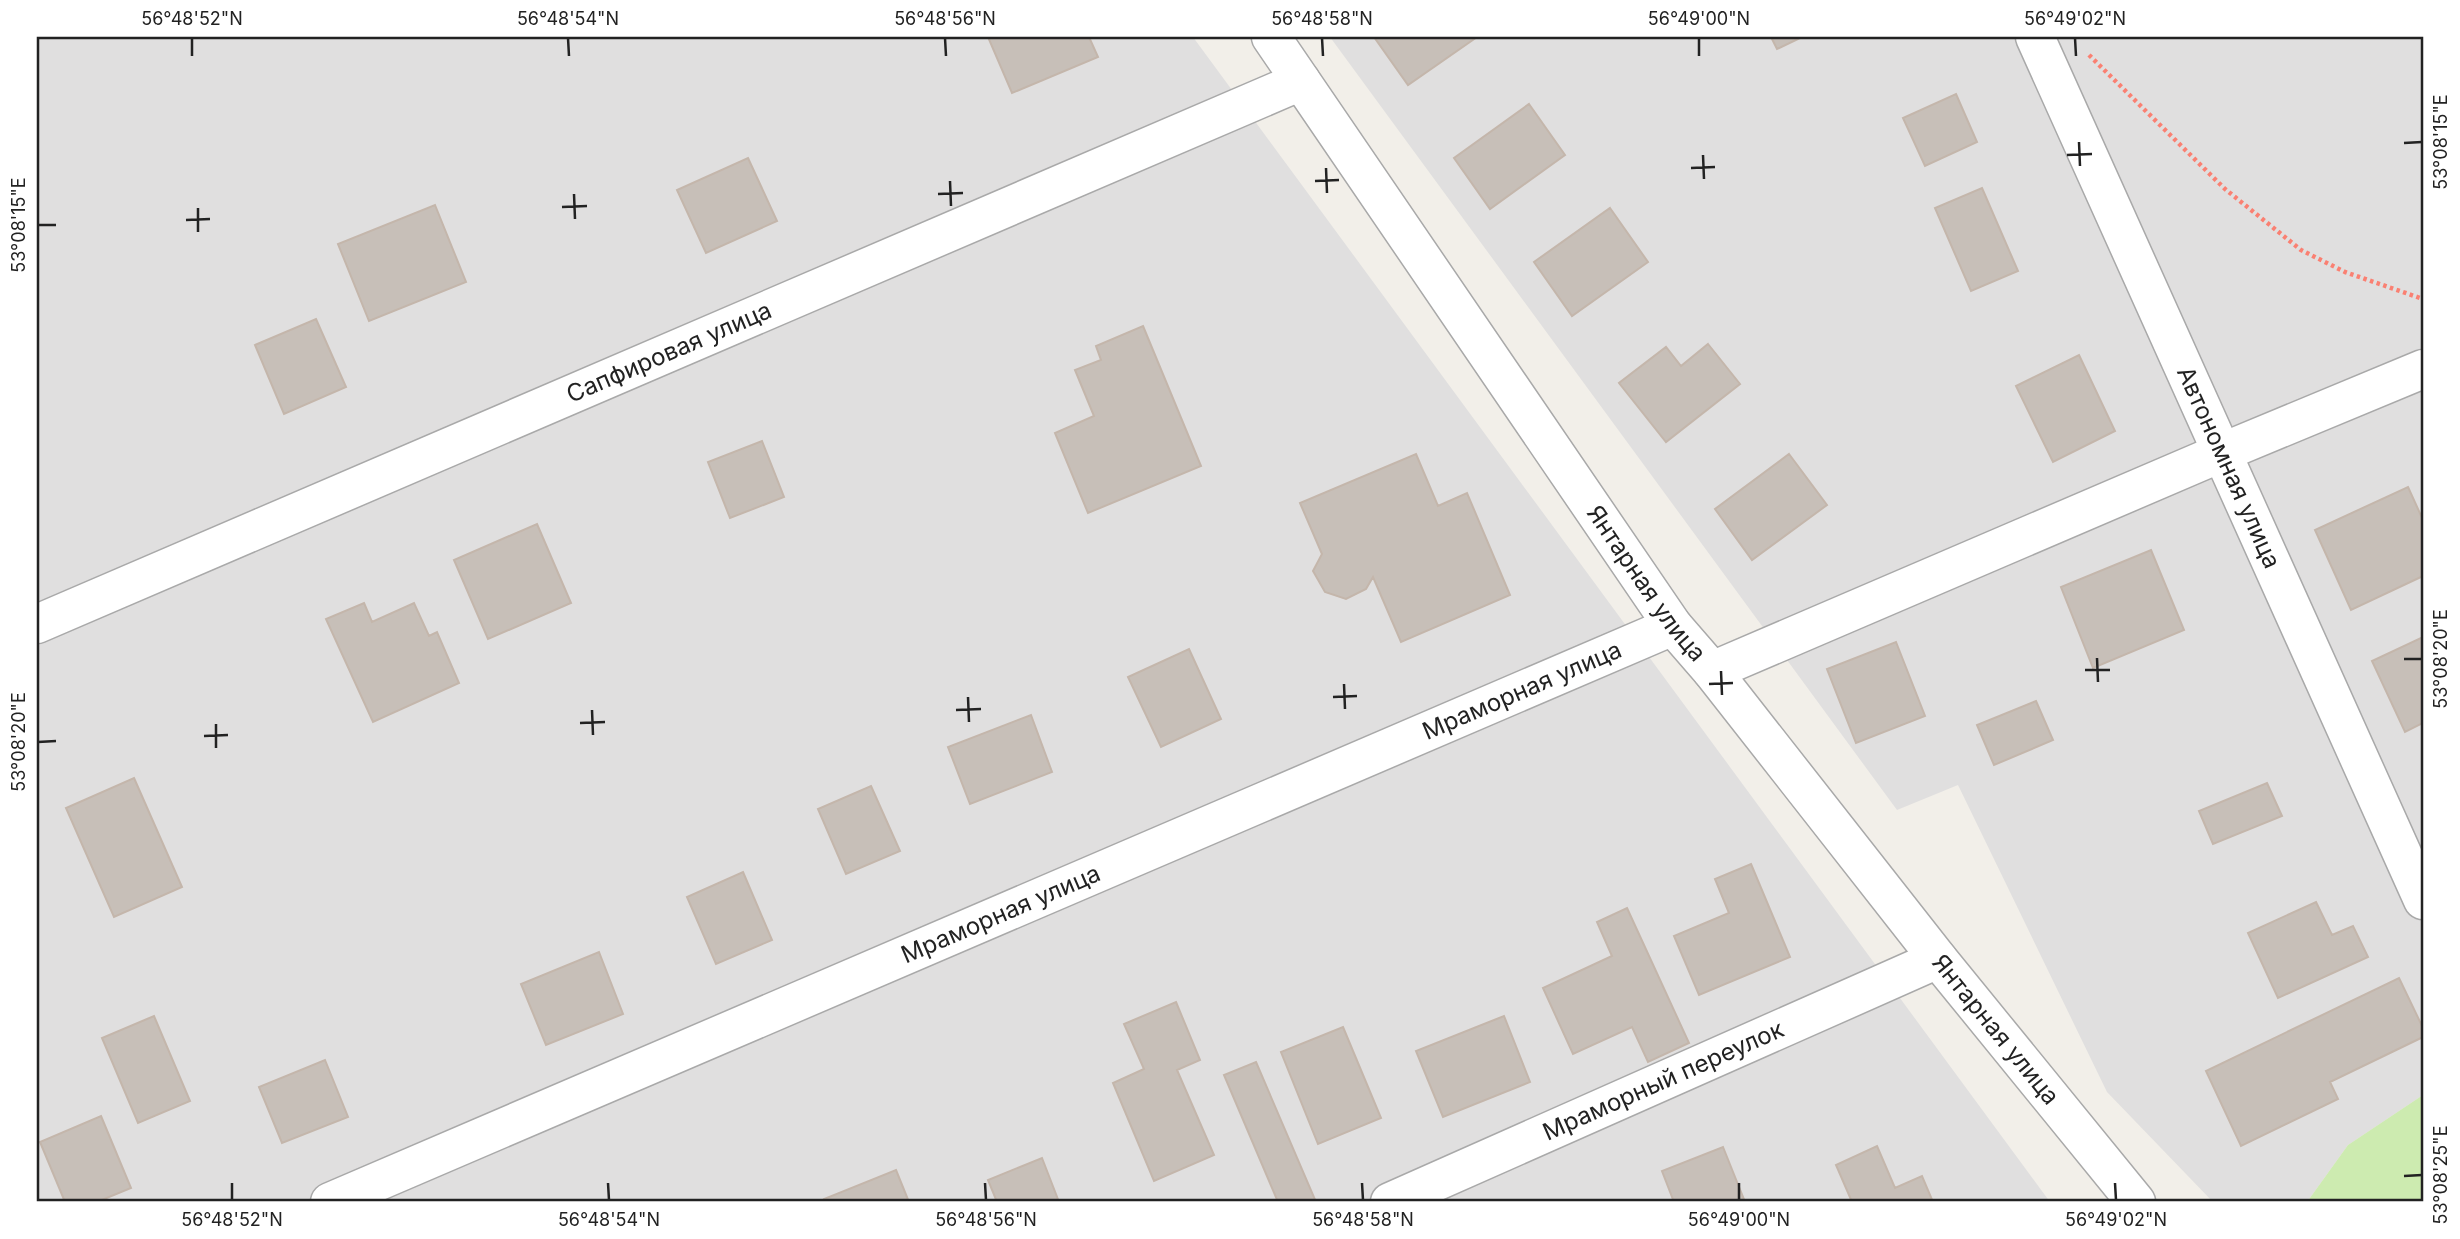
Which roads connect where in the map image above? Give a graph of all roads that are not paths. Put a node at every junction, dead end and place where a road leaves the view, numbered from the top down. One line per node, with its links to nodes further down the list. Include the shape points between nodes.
1 (1271, 37): 3 (street, Янтарная улица)
2 (2035, 37): 5 (street, Автономная улица)
3 (1301, 80): 6 (street, Сапфировая улица); 7 (street, Янтарная улица)
4 (2423, 369): 5 (street)
5 (2223, 452): 8 (street); 9 (street, Автономная улица)
6 (37, 624)
7 (1673, 626): 8 (street, Янтарная улица); 11 (street, Мраморная улица)
8 (1712, 671): 10 (street, Янтарная улица)
9 (2423, 901)
10 (1938, 959): 12 (street, Мраморный переулок); 13 (street, Янтарная улица)
11 (330, 1202)
12 (1390, 1202)
13 (2136, 1202)

